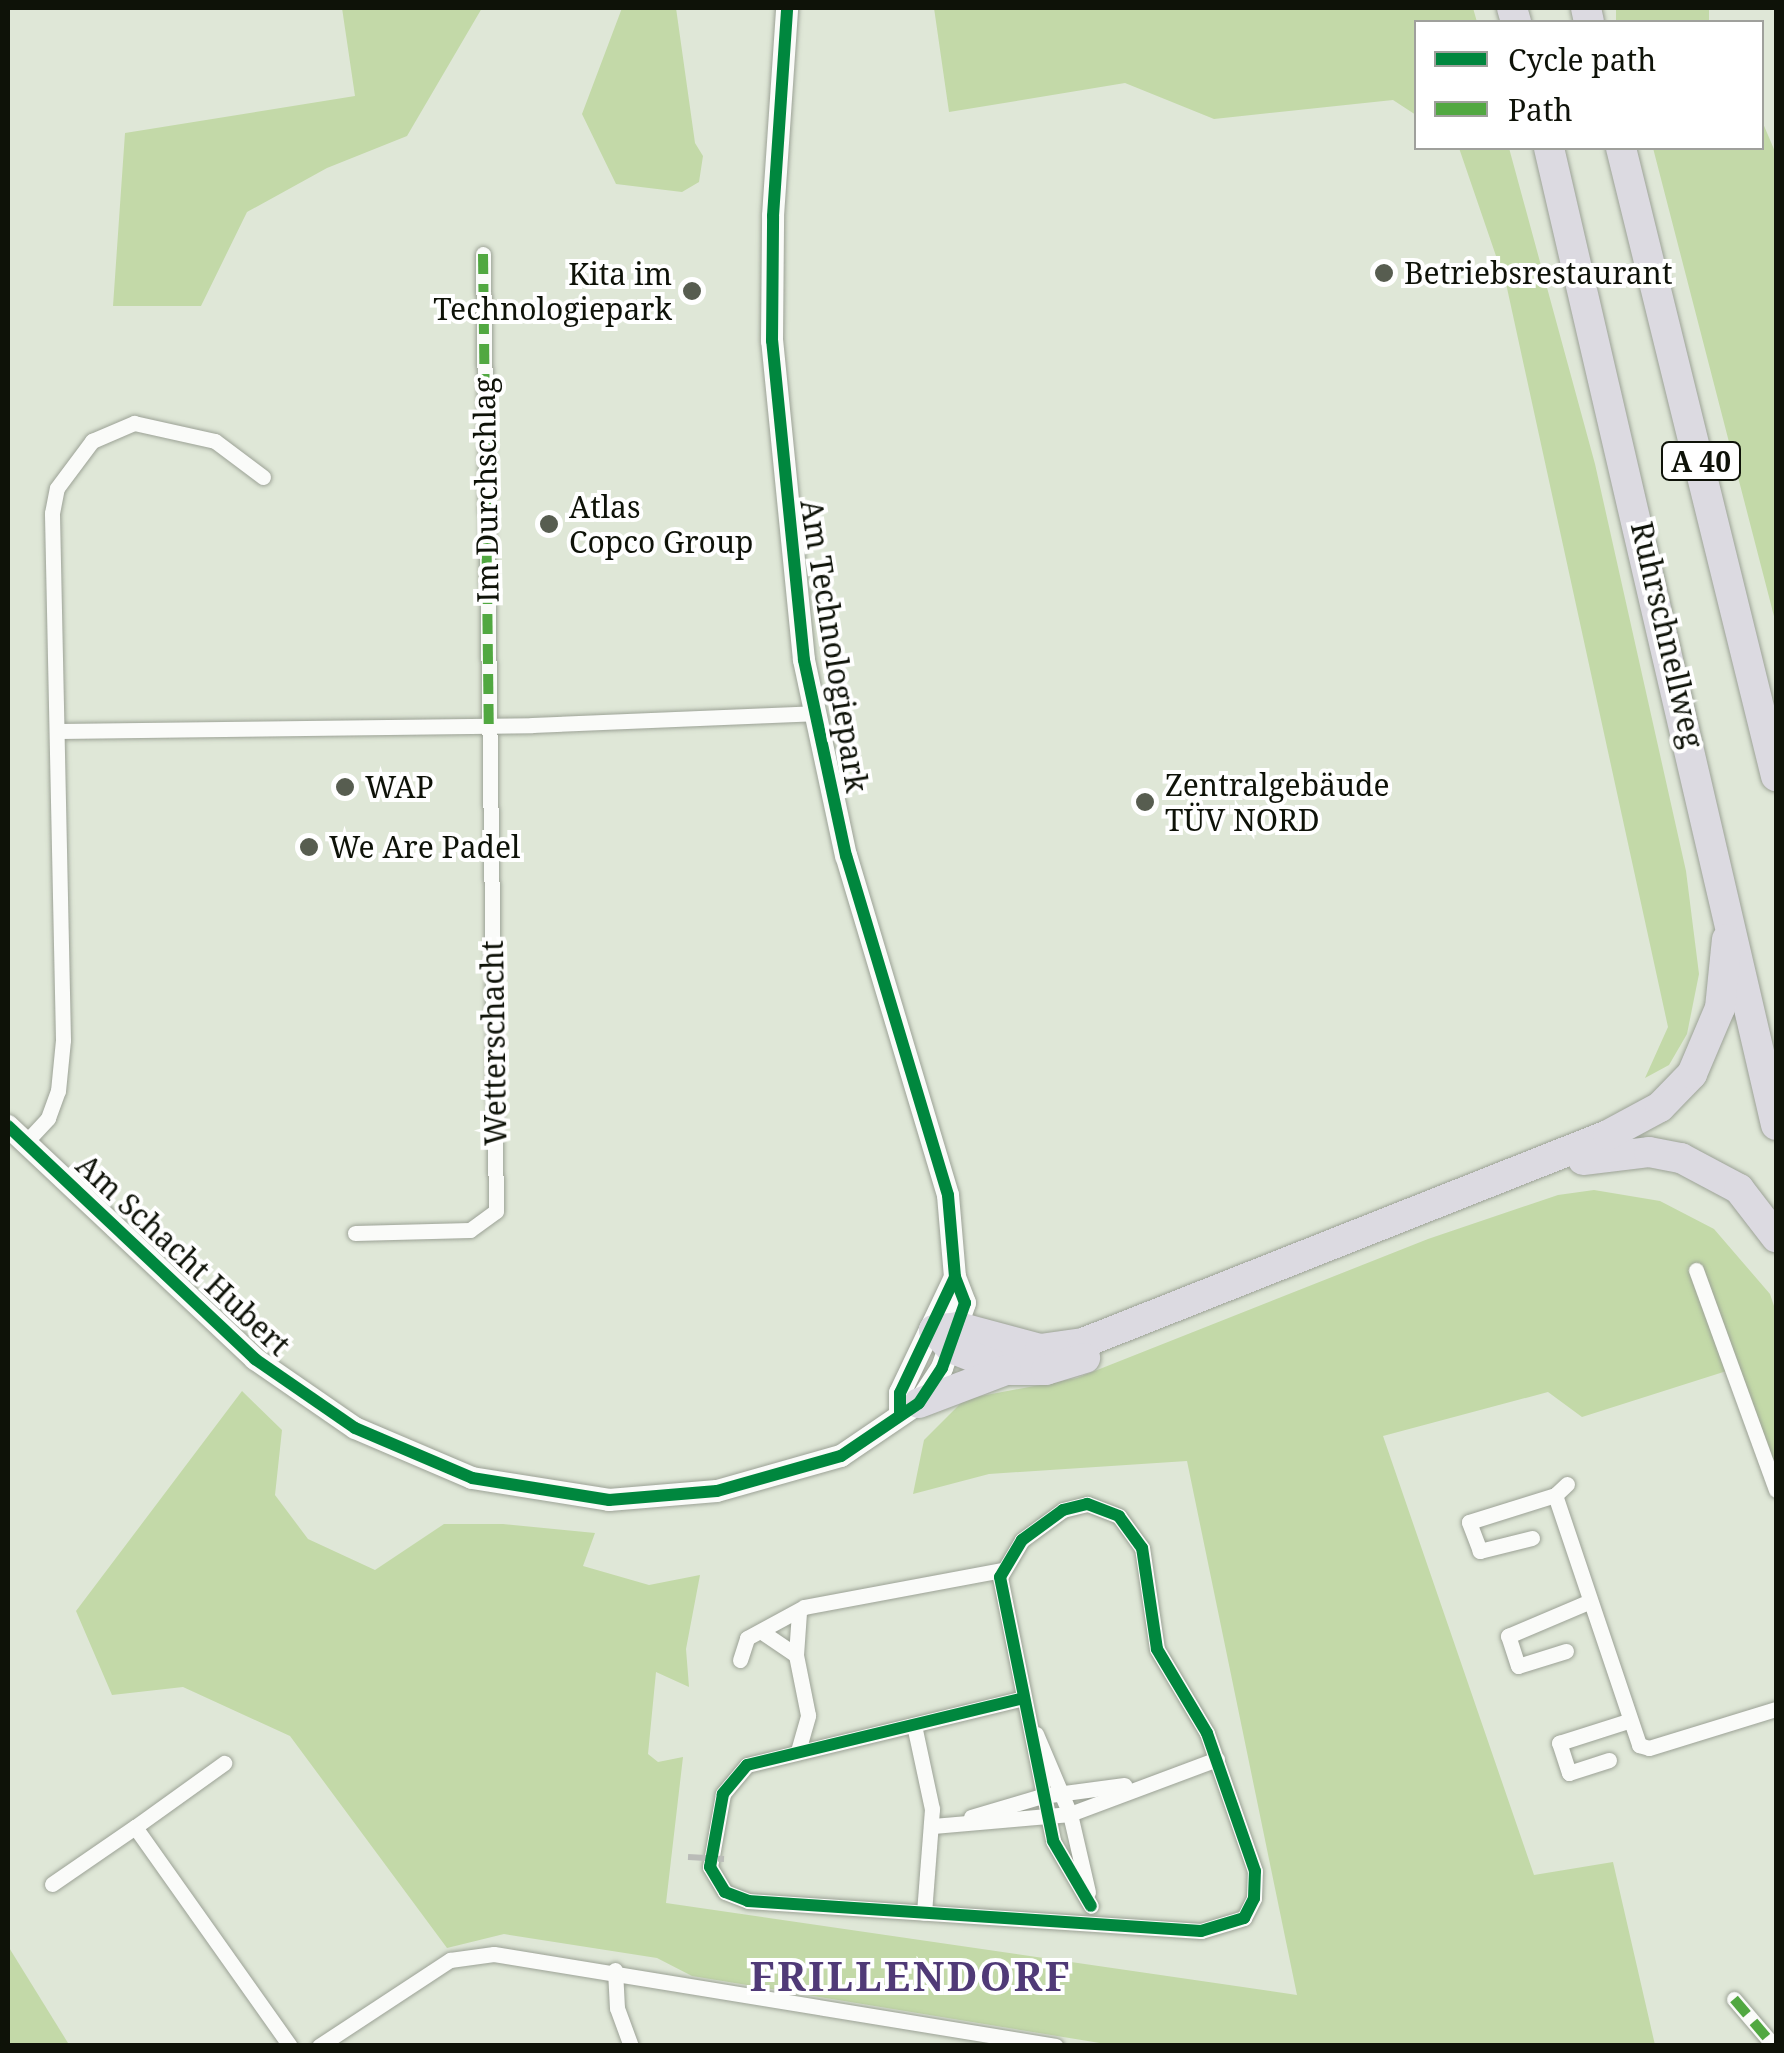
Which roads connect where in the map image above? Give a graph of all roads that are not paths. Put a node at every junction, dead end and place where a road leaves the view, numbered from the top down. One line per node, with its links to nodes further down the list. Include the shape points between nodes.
1 (787, 8): 6 (street, Am Technologiepark, via 772,216 772,341 781,472)
2 (1549, 150): 10 (highway, Ruhrschnellweg / A 40)
3 (1621, 150): 9 (highway, A 40)
4 (483, 254): 7 (street, Im Durchschlag)
5 (263, 477): 8 (street, via 214,441 160,424 110,432 77,455 52,513)
6 (814, 713): 7 (street); 17 (street, Am Technologiepark, via 888,1012 948,1196 955,1277)
7 (489, 726): 8 (street); 14 (street, Wetterschacht, via 496,1211 470,1230)
8 (60, 731): 13 (street, via 63,1040 48,1118)
9 (1776, 776)
10 (1728, 901): 11 (highway, Ruhrschnellweg / A 40); 17 (highway, via 1720,1008 1707,1047 1660,1107 1608,1136 1083,1344 1040,1349)
11 (1776, 1125)
12 (8, 1126): 13 (street, Am Schacht Hubert)
13 (25, 1143): 20 (street, Am Schacht Hubert, via 255,1359)
14 (355, 1233)
15 (1776, 1238): 18 (highway, via 1739,1189 1706,1170 1649,1152 1608,1153 1541,1173 1084,1359 1046,1370)
16 (1696, 1270): 21 (street)
17 (948, 1335): 18 (highway); 19 (street, Am Technologiepark)
18 (1006, 1370): 19 (highway)
19 (910, 1408): 20 (street, Am Technologiepark, via 868,1440 800,1472 666,1499 609,1500 472,1478 383,1443)
20 (331, 1413)
21 (1776, 1490)
22 (1532, 1538): 24 (street, via 1480,1551 1469,1522 1561,1490)
23 (1001, 1570): 25 (street, via 972,1570); 30 (street); 36 (street, via 1014,1548 1063,1510 1086,1504 1119,1516 1142,1548 1148,1618 1162,1662)
24 (1588, 1602): 27 (street, via 1508,1636 1518,1666); 33 (street)
25 (798, 1612): 26 (street); 28 (street)
26 (762, 1632): 28 (street); 29 (street, via 747,1638)
27 (1566, 1651)
28 (796, 1655): 35 (street, via 809,1697)
29 (740, 1660)
30 (1024, 1698): 32 (street); 34 (street)
31 (1776, 1709): 33 (street, via 1649,1748 1640,1745)
32 (1030, 1720): 40 (street); 41 (street)
33 (1628, 1721): 37 (street, via 1559,1743 1569,1773)
34 (914, 1726): 35 (street); 45 (street)
35 (798, 1751): 49 (street, via 760,1758 728,1784 711,1842 717,1883 748,1901)
36 (1217, 1760): 39 (street); 50 (street, via 1256,1872 1244,1918 1212,1932)
37 (1609, 1760)
38 (224, 1763): 46 (street)
39 (1143, 1783): 40 (street); 42 (street)
40 (1062, 1792): 41 (street); 42 (street)
41 (1042, 1796): 43 (street); 44 (street)
42 (1070, 1814): 43 (street); 48 (street)
43 (1048, 1818): 44 (street); 48 (street, via 1053,1841)
44 (960, 1822): 45 (street)
45 (932, 1826): 49 (street)
46 (135, 1827): 47 (street); 53 (street)
47 (52, 1884)
48 (1091, 1906): 50 (street)
49 (924, 1913): 50 (street)
50 (1098, 1925)
51 (615, 1970): 54 (street, via 471,1954 450,1960); 55 (street, via 617,2008); 56 (street)
52 (1734, 1999): 57 (street)
53 (290, 2046)
54 (320, 2046)
55 (631, 2046)
56 (1056, 2046)
57 (1774, 2046)

